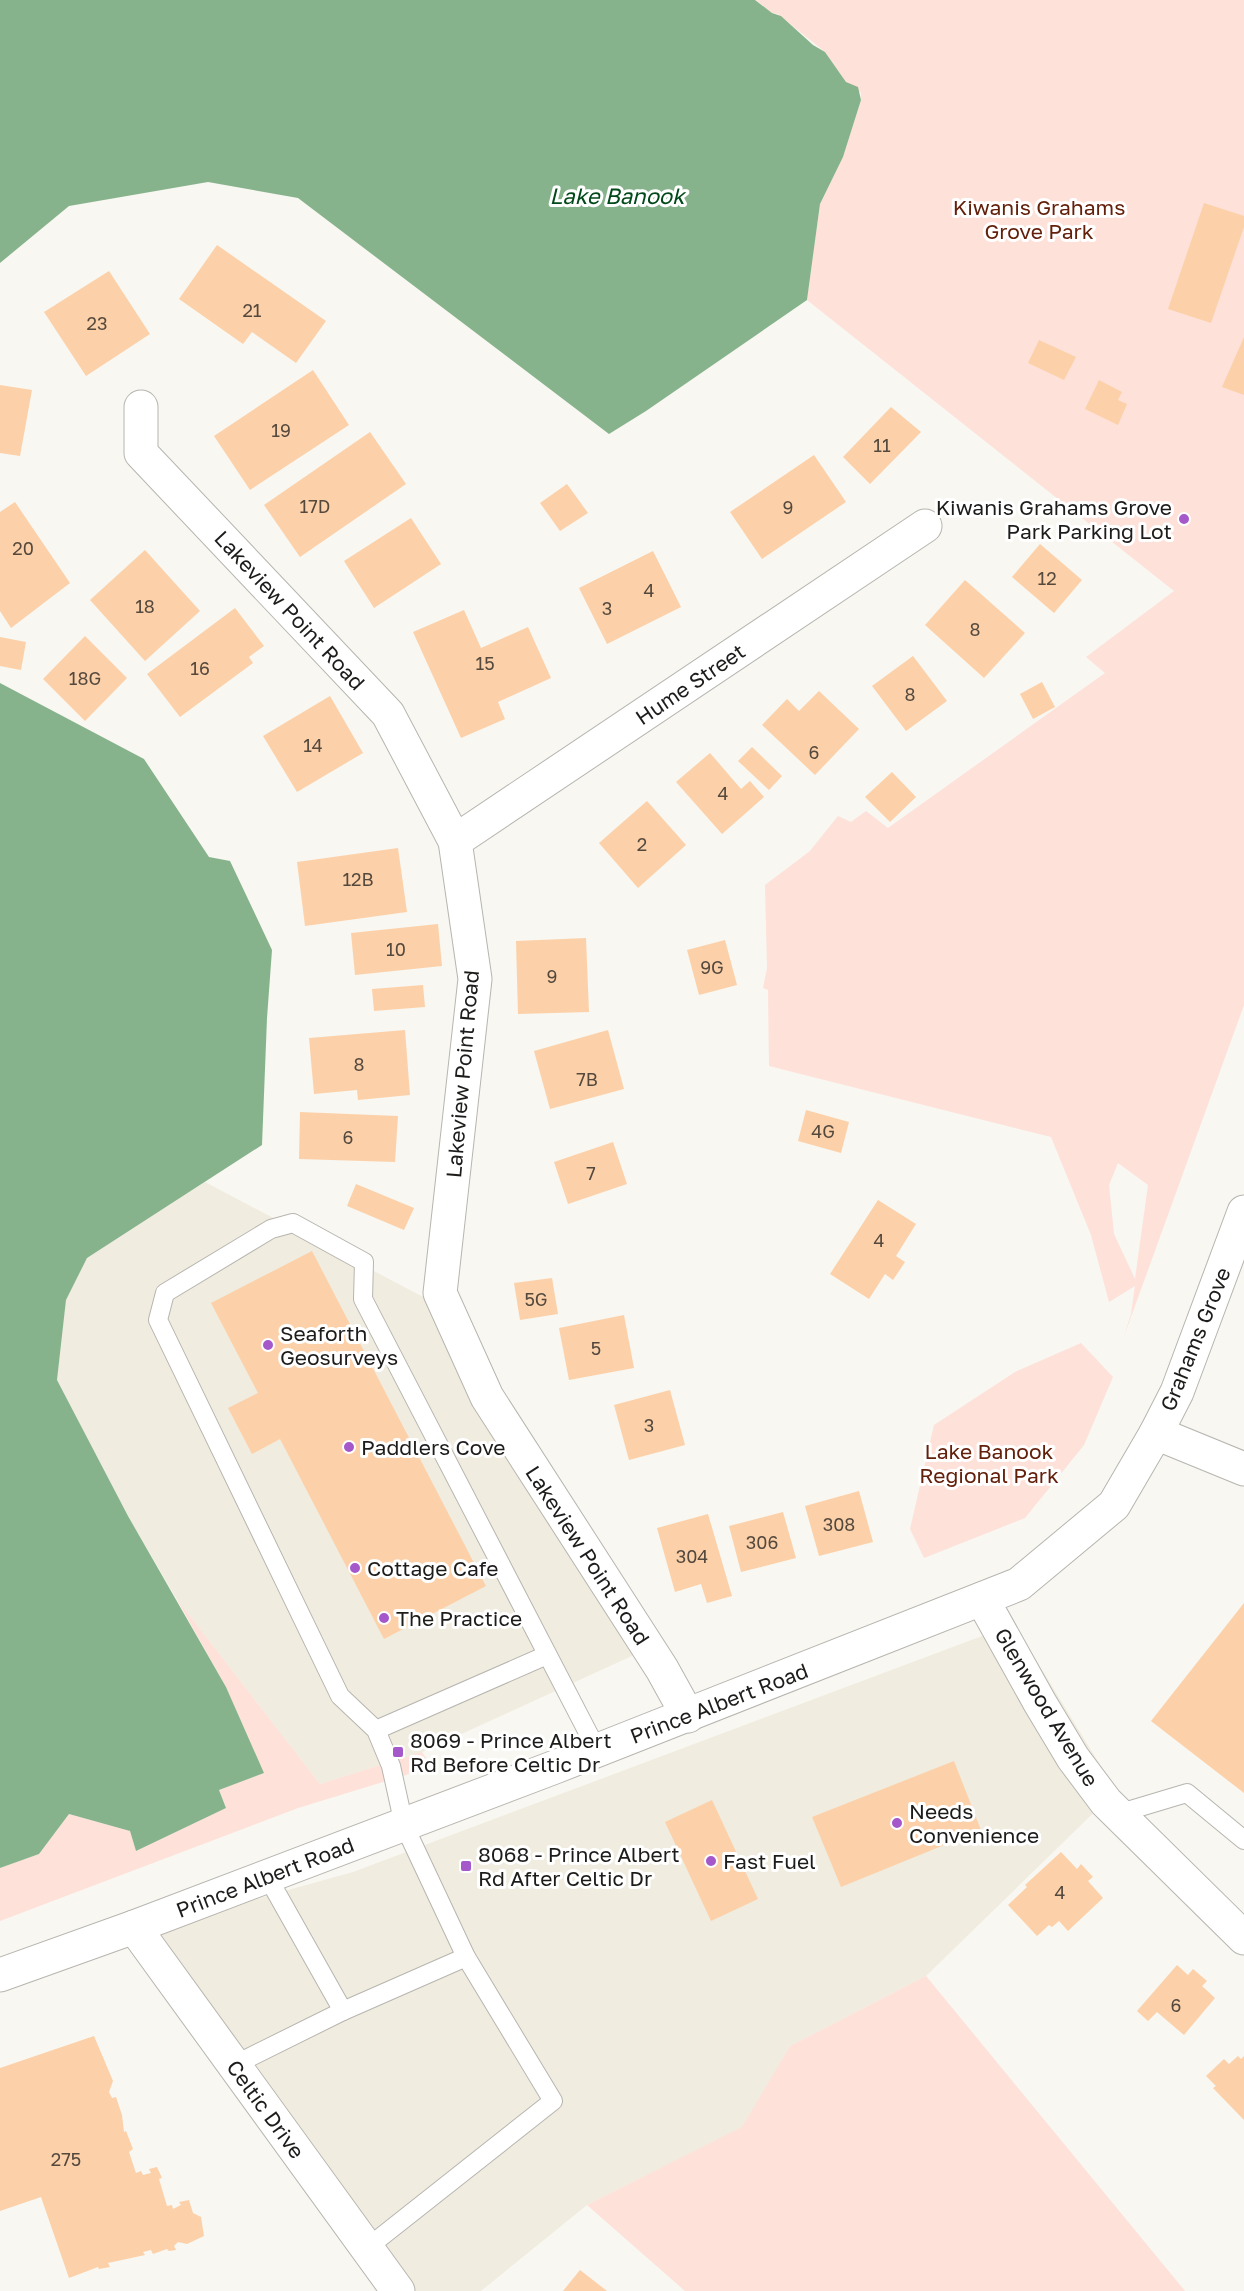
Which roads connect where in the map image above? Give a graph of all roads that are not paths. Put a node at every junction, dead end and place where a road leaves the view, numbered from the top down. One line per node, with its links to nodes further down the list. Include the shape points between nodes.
1 (141, 407): 3 (street, Lakeview Point Road, via 141,453 388,714)
2 (925, 526): 3 (street, Hume Street)
3 (455, 841): 9 (street, Lakeview Point Road, via 475,979 440,1293 487,1397 662,1669)
4 (1242, 1230): 5 (street, Grahams Grove, via 1177,1392)
5 (1156, 1433): 6 (street); 7 (street, Prince Albert Road, via 1114,1505 1019,1584)
6 (1244, 1469)
7 (982, 1599): 9 (street, Prince Albert Road); 12 (street, Glenwood Avenue, via 1073,1758)
8 (547, 1655): 10 (lane); 10 (lane, via 363,1299 364,1262 293,1223 271,1229 165,1293 158,1320 340,1696); 11 (lane)
9 (688, 1716): 11 (street, Prince Albert Road)
10 (376, 1730): 13 (lane, via 391,1766)
11 (597, 1750): 13 (street, Prince Albert Road)
12 (1117, 1814): 14 (lane, via 1187,1793); 17 (street, Glenwood Avenue)
13 (404, 1825): 15 (street, Prince Albert Road); 18 (lane)
14 (1244, 1840)
15 (267, 1876): 16 (street, Prince Albert Road); 20 (lane)
16 (134, 1927): 19 (street, Prince Albert Road); 21 (street, Celtic Drive)
17 (1240, 1928)
18 (466, 1957): 20 (lane); 22 (lane, via 553,2101)
19 (0, 1975)
20 (343, 2011): 21 (lane)
21 (234, 2065): 22 (street, Celtic Drive)
22 (367, 2248): 23 (street, Celtic Drive)
23 (398, 2291)

